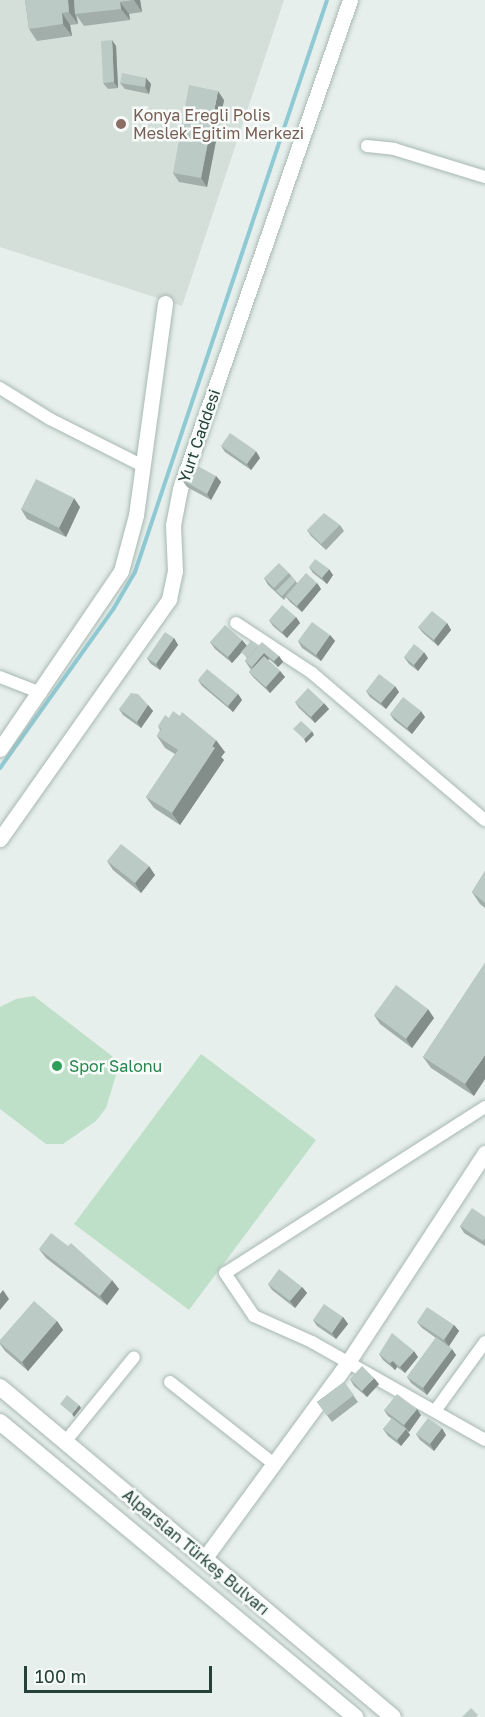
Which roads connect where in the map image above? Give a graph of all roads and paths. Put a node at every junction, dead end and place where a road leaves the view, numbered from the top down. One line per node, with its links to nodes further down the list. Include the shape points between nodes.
1 (350, 0): 12 (street, Yurt Caddesi, via 180,489 173,525 175,571 169,599)
2 (367, 146): 3 (street, via 394,149)
3 (485, 177)
4 (165, 303): 6 (street)
5 (0, 388): 6 (street, via 50,419)
6 (143, 466): 9 (street, via 131,539 121,571)
7 (236, 623): 11 (street, via 312,673)
8 (0, 677): 9 (street)
9 (41, 693): 10 (street)
10 (0, 749)
11 (485, 820)
12 (0, 839)
13 (485, 1107): 17 (street, via 225,1273 254,1316)
14 (485, 1153): 17 (street)
15 (485, 1342): 20 (street)
16 (134, 1357): 23 (street)
17 (348, 1362): 20 (street); 24 (street)
18 (170, 1382): 24 (street)
19 (0, 1387): 23 (main road, Alparslan Türkeş Bulvarı)
20 (435, 1411): 22 (street)
21 (0, 1422): 26 (main road)
22 (485, 1440)
23 (65, 1443): 25 (main road, Alparslan Türkeş Bulvarı)
24 (274, 1464): 25 (street)
25 (204, 1559): 27 (main road, Alparslan Türkeş Bulvarı)
26 (356, 1717)
27 (393, 1717)

